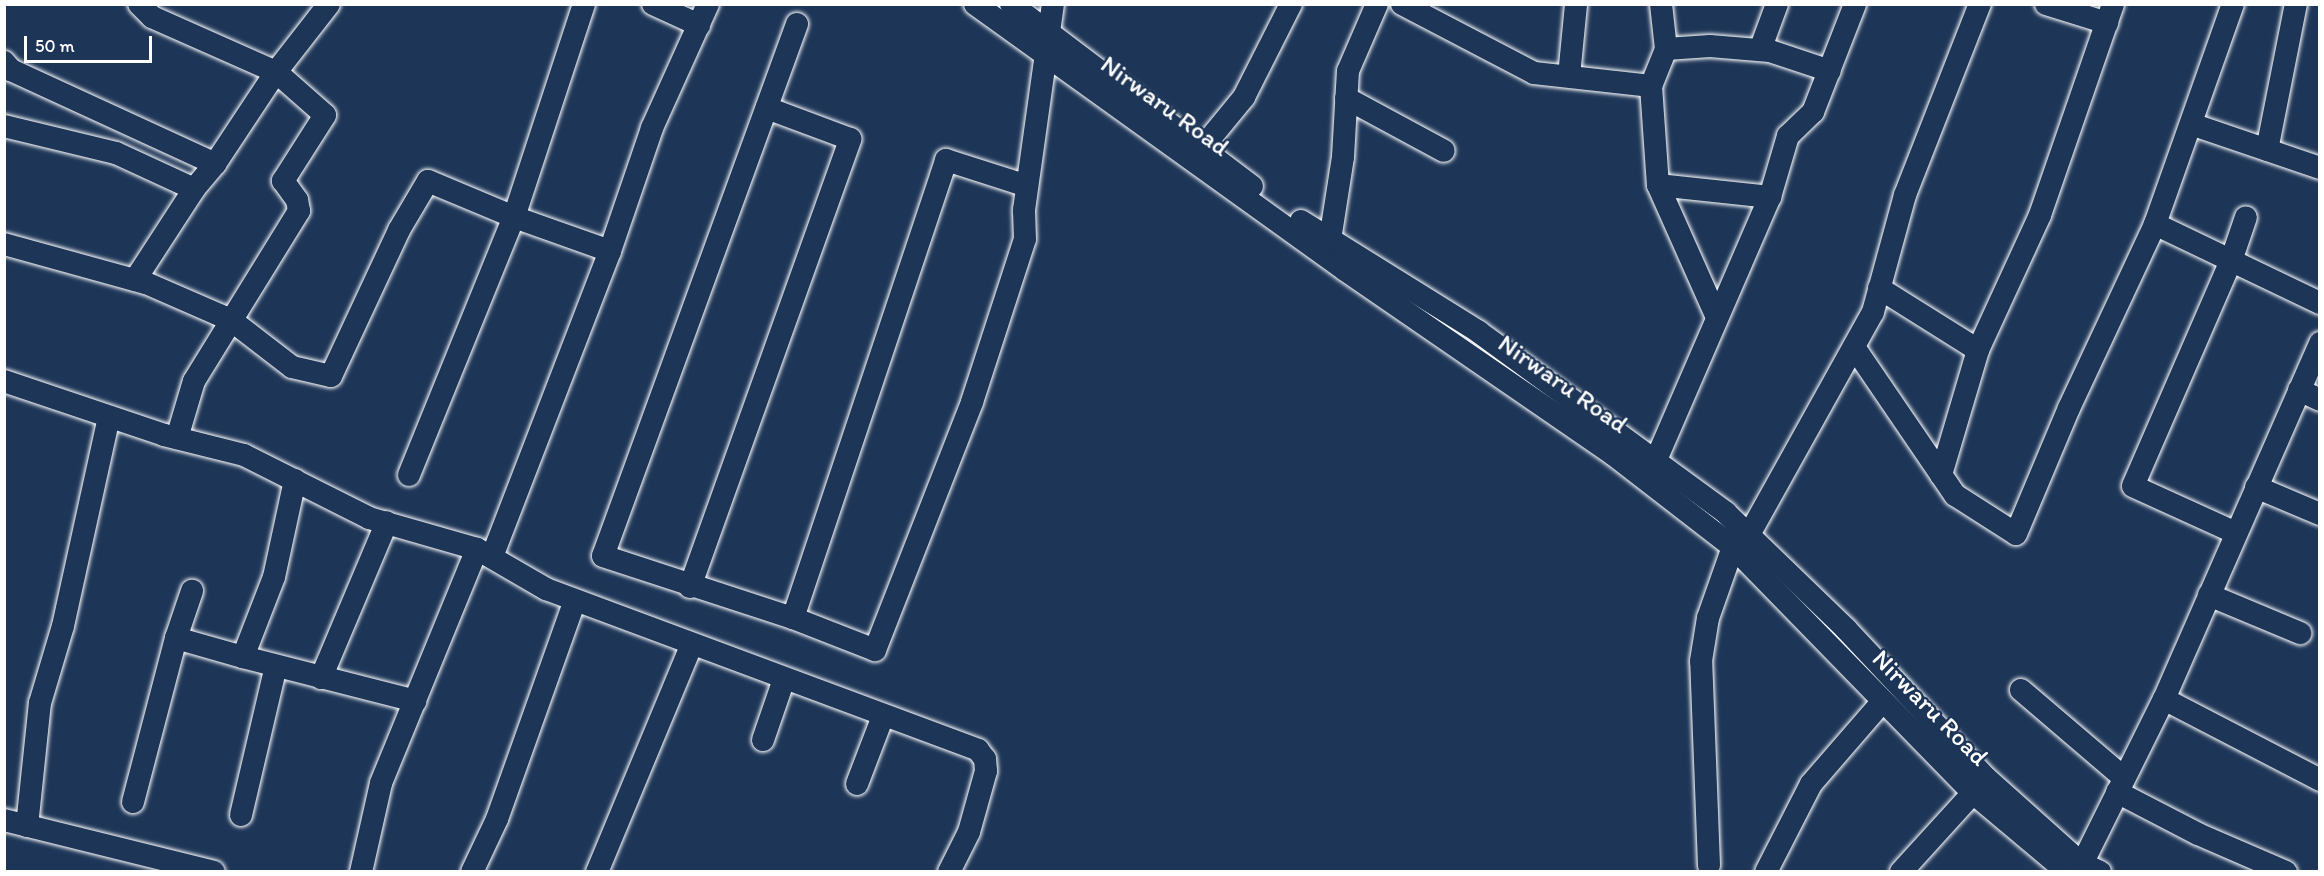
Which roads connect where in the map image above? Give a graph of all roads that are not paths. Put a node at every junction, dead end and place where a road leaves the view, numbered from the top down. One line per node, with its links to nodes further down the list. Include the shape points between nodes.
1 (140, 4): 28 (street, via 152,17)
2 (329, 4): 28 (street)
3 (584, 4): 44 (street)
4 (653, 4): 20 (street)
5 (975, 4): 25 (street, Nirwaru Road)
6 (1011, 4): 22 (street, Nirwaru Road)
7 (1053, 4): 22 (street)
8 (1291, 4): 35 (street, via 1244,97)
9 (1377, 4): 31 (street, via 1348,71)
10 (1402, 4): 29 (street, via 1534,73)
11 (1576, 4): 29 (street)
12 (1661, 4): 23 (street)
13 (1777, 4): 24 (street)
14 (1855, 4): 27 (street)
15 (1980, 4): 52 (street, via 1905,195)
16 (2046, 4): 19 (street)
17 (2233, 4): 33 (street)
18 (2296, 4): 36 (street)
19 (2110, 14): 58 (street, via 2040,215)
20 (703, 15): 49 (street, via 652,128)
21 (796, 24): 32 (street)
22 (1048, 31): 25 (street); 35 (street, Nirwaru Road)
23 (1666, 49): 24 (street); 30 (street)
24 (1760, 50): 27 (street)
25 (1046, 56): 41 (street); 72 (street, Nirwaru Road, via 1345,270)
26 (7, 70): 38 (street)
27 (1830, 71): 43 (street, via 1813,112 1788,136)
28 (276, 72): 38 (street); 55 (street, via 321,110 324,121 283,181 297,200 299,211)
29 (1569, 76): 30 (street)
30 (1651, 86): 40 (street)
31 (1346, 98): 37 (street); 47 (street, via 1343,157)
32 (767, 108): 74 (street, via 850,139); 74 (street, via 603,556)
33 (2191, 124): 36 (street); 46 (street)
34 (4, 126): 42 (street, via 116,153)
35 (1203, 147): 47 (street, Nirwaru Road, via 1276,206)
36 (2267, 150): 39 (street)
37 (1444, 151)
38 (215, 164): 42 (street)
39 (2319, 168)
40 (1658, 185): 43 (street); 54 (street)
41 (1027, 186): 78 (street, via 946,160); 78 (street, via 1025,239 972,402 875,650)
42 (194, 189): 51 (street)
43 (1770, 197): 54 (street)
44 (514, 217): 49 (street); 55 (street, via 428,181 399,230 331,376 291,367); 65 (street)
45 (2246, 217): 50 (street)
46 (2155, 225): 50 (street); 66 (street, via 2069,408 2016,534 1955,495)
47 (1330, 240): 64 (street, Nirwaru Road, via 1479,332)
48 (4, 244): 51 (street)
49 (610, 251): 73 (street)
50 (2231, 261): 53 (street); 71 (street, via 2133,486)
51 (135, 280): 55 (street)
52 (1879, 288): 57 (street, via 1873,312); 58 (street)
53 (2319, 303)
54 (1716, 315): 64 (street)
55 (231, 320): 63 (street, via 194,381)
56 (2319, 343): 60 (street)
57 (1854, 347): 66 (street); 72 (street)
58 (1978, 350): 66 (street)
59 (4, 381): 62 (street)
60 (2299, 390): 61 (street); 68 (street)
61 (2319, 400)
62 (109, 417): 63 (street); 99 (street, via 63,626 40,703)
63 (177, 438): 67 (street, via 244,454)
64 (1656, 460): 72 (street, Nirwaru Road)
65 (409, 475)
66 (1941, 475)
67 (295, 480): 70 (street, via 369,518); 82 (street, via 274,577)
68 (2256, 487): 69 (street); 71 (street)
69 (2319, 514)
70 (387, 522): 73 (street); 84 (street)
71 (2236, 533): 76 (street)
72 (1741, 540): 89 (street, Nirwaru Road); 101 (street, via 1708,618 1701,661); 102 (street, Nirwaru Road)
73 (484, 553): 77 (street, via 546,589); 88 (street)
74 (690, 587): 78 (street)
75 (192, 591): 80 (street)
76 (2209, 595): 79 (street); 87 (street)
77 (575, 600): 81 (street); 105 (street, via 497,819)
78 (793, 618)
79 (2300, 633)
80 (176, 638): 82 (street); 96 (street)
81 (692, 644): 85 (street); 106 (street)
82 (243, 657): 83 (street)
83 (276, 666): 84 (street); 97 (street)
84 (321, 678): 88 (street)
85 (784, 679): 90 (street); 91 (street)
86 (2021, 690): 94 (street)
87 (2164, 699): 92 (street); 94 (street)
88 (415, 701): 104 (street, via 381,783)
89 (1882, 702): 95 (street, Nirwaru Road); 108 (street, via 1811,784)
90 (883, 716): 93 (street); 107 (street, via 978,750 985,759 986,771 969,832)
91 (764, 740)
92 (2319, 780)
93 (857, 784)
94 (2120, 785): 102 (street); 110 (street, via 2198,834)
95 (1973, 793): 102 (street, Nirwaru Road); 109 (street)
96 (133, 802)
97 (241, 814)
98 (4, 820): 99 (street)
99 (27, 826): 100 (street)
100 (142, 862): 103 (street)
101 (1709, 865)
102 (2082, 869)
103 (214, 872)
104 (361, 872)
105 (472, 872)
106 (597, 872)
107 (949, 872)
108 (1766, 872)
109 (1901, 872)
110 (2286, 872)

